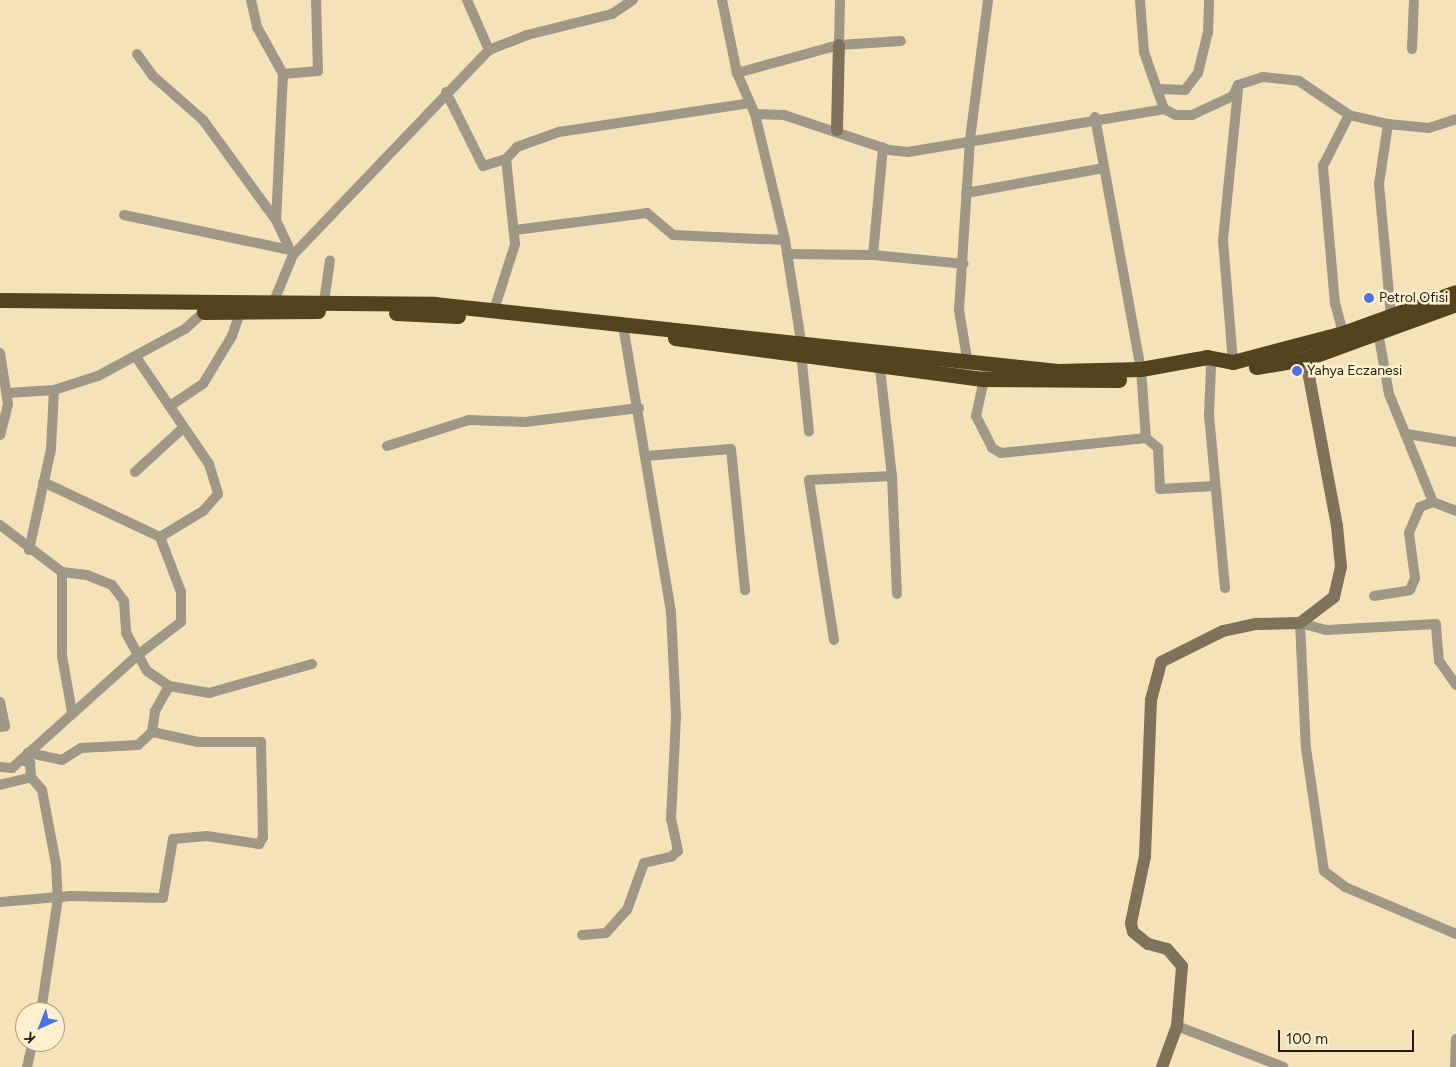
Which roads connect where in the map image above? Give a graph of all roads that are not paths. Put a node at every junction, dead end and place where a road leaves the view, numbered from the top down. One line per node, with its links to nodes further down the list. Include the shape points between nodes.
1 (251, 0): 17 (street, via 257,27)
2 (316, 0): 17 (street, via 318,71)
3 (467, 0): 14 (street)
4 (633, 0): 14 (street, via 612,14 527,35)
5 (722, 0): 16 (street)
6 (840, 0): 12 (street)
7 (988, 0): 29 (street)
8 (1140, 0): 19 (street, via 1144,52)
9 (1209, 0): 19 (street, via 1208,32 1198,73 1184,90)
10 (1414, 0): 13 (street)
11 (901, 41): 12 (street)
12 (839, 45): 16 (street); 28 (street)
13 (1412, 48)
14 (489, 50): 20 (street)
15 (137, 54): 35 (street, via 153,76 203,120)
16 (737, 73): 21 (street)
17 (283, 74): 35 (street)
18 (1238, 84): 22 (street, via 1233,96 1192,115); 24 (street, via 1263,77 1299,81); 61 (street, via 1236,139 1222,240)
19 (1159, 90): 22 (street)
20 (446, 92): 31 (street, via 483,166); 38 (street)
21 (750, 103): 23 (street); 31 (street, via 559,132 517,147)
22 (1164, 109): 25 (street)
23 (755, 114): 28 (street, via 784,115); 37 (street)
24 (1349, 115): 27 (street); 54 (street, via 1322,166 1335,304)
25 (1095, 118): 29 (street); 32 (street)
26 (1456, 119): 27 (street, via 1429,128)
27 (1388, 124): 52 (street, via 1379,184)
28 (837, 130): 30 (street)
29 (970, 140): 30 (street, via 908,152); 33 (street)
30 (883, 147): 40 (street)
31 (506, 159): 36 (street)
32 (1104, 168): 33 (street); 64 (street)
33 (966, 193): 42 (street)
34 (124, 215): 38 (street)
35 (276, 220): 38 (street)
36 (514, 230): 37 (street, via 647,213 673,235); 51 (street, via 515,244)
37 (784, 240): 39 (street)
38 (291, 251): 45 (street)
39 (787, 254): 40 (street); 55 (street)
40 (873, 255): 42 (street)
41 (330, 260): 46 (street)
42 (964, 264): 62 (street, via 959,310)
43 (1456, 292): 52 (highway)
44 (0, 300): 48 (highway)
45 (274, 301): 46 (highway); 49 (highway)
46 (324, 302): 51 (highway)
47 (1456, 304): 52 (highway)
48 (209, 307): 49 (highway); 50 (highway); 58 (street)
49 (242, 309): 53 (highway, via 456,316); 67 (street, via 203,384)
50 (0, 310)
51 (494, 310): 53 (highway)
52 (1381, 323): 54 (highway); 56 (highway); 71 (street, via 1389,394)
53 (628, 328): 55 (highway); 68 (street)
54 (1344, 333): 56 (highway)
55 (801, 347): 59 (highway); 70 (street)
56 (1304, 352): 60 (highway, via 1244,369); 61 (highway); 91 (street, via 1341,567 1334,597)
57 (0, 353): 66 (street)
58 (136, 357): 65 (street); 67 (street)
59 (879, 359): 62 (highway); 63 (highway); 78 (street)
60 (1209, 362): 61 (highway); 64 (highway); 80 (street)
61 (1233, 362)
62 (968, 364): 63 (highway)
63 (986, 372): 64 (highway); 73 (street, via 976,416 992,448 1001,453)
64 (1141, 374): 73 (street)
65 (54, 390): 66 (street); 79 (street, via 51,449)
66 (8, 393): 72 (street)
67 (170, 406): 69 (street)
68 (639, 408): 75 (street, via 525,422 469,420); 76 (street)
69 (183, 428): 77 (street); 84 (street, via 209,464 218,494 203,511)
70 (809, 432)
71 (1407, 434): 74 (street); 81 (street)
72 (0, 435)
73 (1146, 438): 80 (street, via 1158,448 1160,489)
74 (1456, 442)
75 (387, 446)
76 (646, 456): 88 (street, via 731,449); 108 (street, via 671,612 676,724 671,819 678,851 671,857 644,863 627,910 606,933)
77 (135, 472)
78 (892, 476): 89 (street); 92 (street, via 809,480)
79 (43, 482): 84 (street); 85 (street)
80 (1214, 486): 87 (street)
81 (1433, 502): 82 (street); 90 (street, via 1420,507 1412,520 1415,578 1410,590)
82 (1456, 511)
83 (0, 526): 85 (street)
84 (160, 537): 93 (street, via 181,592 181,622)
85 (29, 550): 86 (street)
86 (62, 572): 93 (street, via 87,575 112,585 124,601 126,634); 98 (street, via 62,656)
87 (1225, 588)
88 (745, 590)
89 (897, 594)
90 (1374, 596)
91 (1300, 623): 95 (street, via 1326,630 1436,624 1440,661); 107 (street, via 1306,748 1324,871 1345,887); 110 (street, via 1257,624 1223,631 1161,662 1152,700 1144,856 1131,923 1133,932 1148,944 1167,949 1182,966)
92 (834, 640)
93 (138, 654): 96 (street, via 147,671); 98 (street)
94 (312, 664): 96 (street, via 209,693)
95 (1456, 685)
96 (169, 686): 100 (street, via 155,711)
97 (0, 702): 99 (street, via 5,726)
98 (72, 712): 101 (street)
99 (0, 727)
100 (152, 732): 101 (street, via 132,747 90,746 62,760); 105 (street, via 198,742 262,742 263,837 259,844 185,836 174,839 163,898)
101 (25, 756): 102 (street, via 12,768); 103 (street, via 30,763)
102 (0, 767)
103 (31, 777): 104 (street); 105 (street, via 46,802)
104 (0, 785)
105 (58, 898): 106 (street); 109 (street)
106 (0, 902)
107 (1456, 934)
108 (582, 935)
109 (42, 1002)
110 (1177, 1026): 113 (street); 115 (street)
111 (1456, 1039): 117 (street)
112 (31, 1052): 114 (street)
113 (1268, 1065): 116 (street)
114 (27, 1067)
115 (1162, 1067)
116 (1283, 1067)
117 (1455, 1067)

